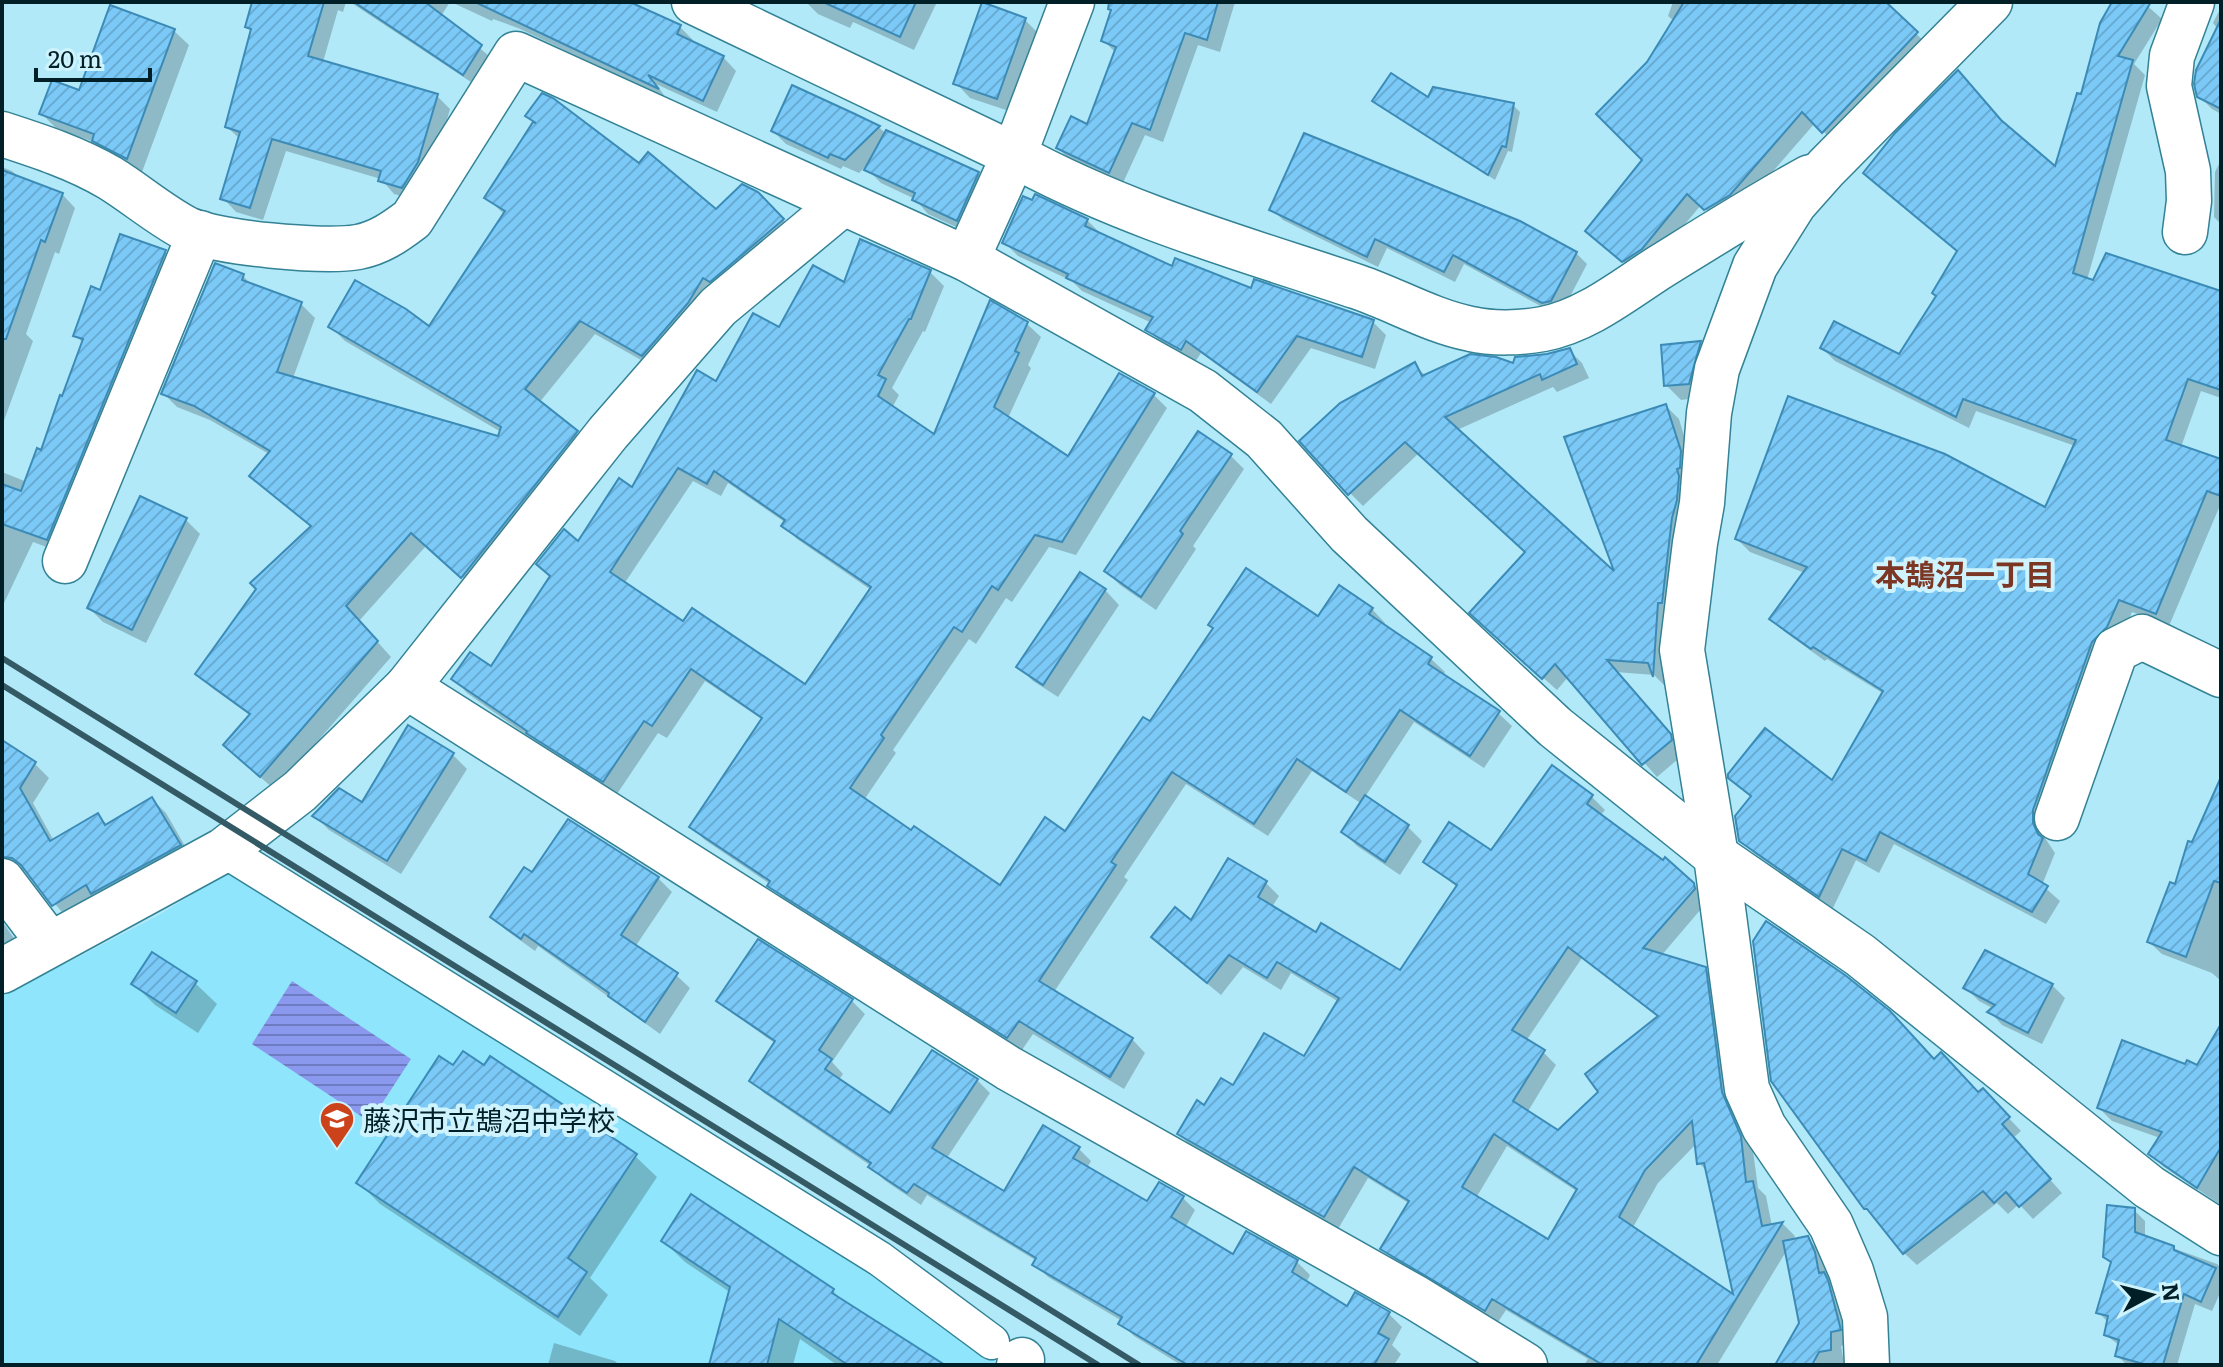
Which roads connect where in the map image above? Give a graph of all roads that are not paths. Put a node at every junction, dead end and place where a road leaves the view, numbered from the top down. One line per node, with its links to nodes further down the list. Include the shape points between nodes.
1 (694, 2): 6 (street)
2 (1072, 2): 6 (street)
3 (1990, 2): 7 (street)
4 (2192, 2): 9 (street, via 2172,56 2169,86 2188,171)
5 (2, 134): 10 (street, via 92,169)
6 (1014, 155): 7 (street, via 1065,183 1169,226 1364,289 1444,322 1504,332 1573,320); 11 (street)
7 (1826, 168): 17 (street, via 1794,204 1755,266 1717,369 1709,413 1682,650)
8 (842, 204): 10 (street, via 516,54 412,219 390,236 343,249 216,239); 11 (street); 14 (street, via 718,307 608,433)
9 (2185, 232)
10 (200, 233): 12 (street)
11 (967, 259): 17 (street, via 1203,391 1264,439 1349,534 1555,727)
12 (65, 561)
13 (2221, 675): 15 (street, via 2142,637 2116,650)
14 (407, 687): 16 (street, via 300,791); 23 (street, via 1008,1068)
15 (2057, 818)
16 (224, 850): 19 (street); 22 (street, via 880,1259)
17 (1716, 856): 21 (street, via 1860,955 2149,1187); 24 (street, via 1747,1089 1764,1127 1831,1225 1851,1271 1865,1317)
18 (2, 881): 19 (street)
19 (49, 943): 20 (street)
20 (2, 971)
21 (2221, 1233)
22 (1011, 1356)
23 (1525, 1365)
24 (1867, 1365)

